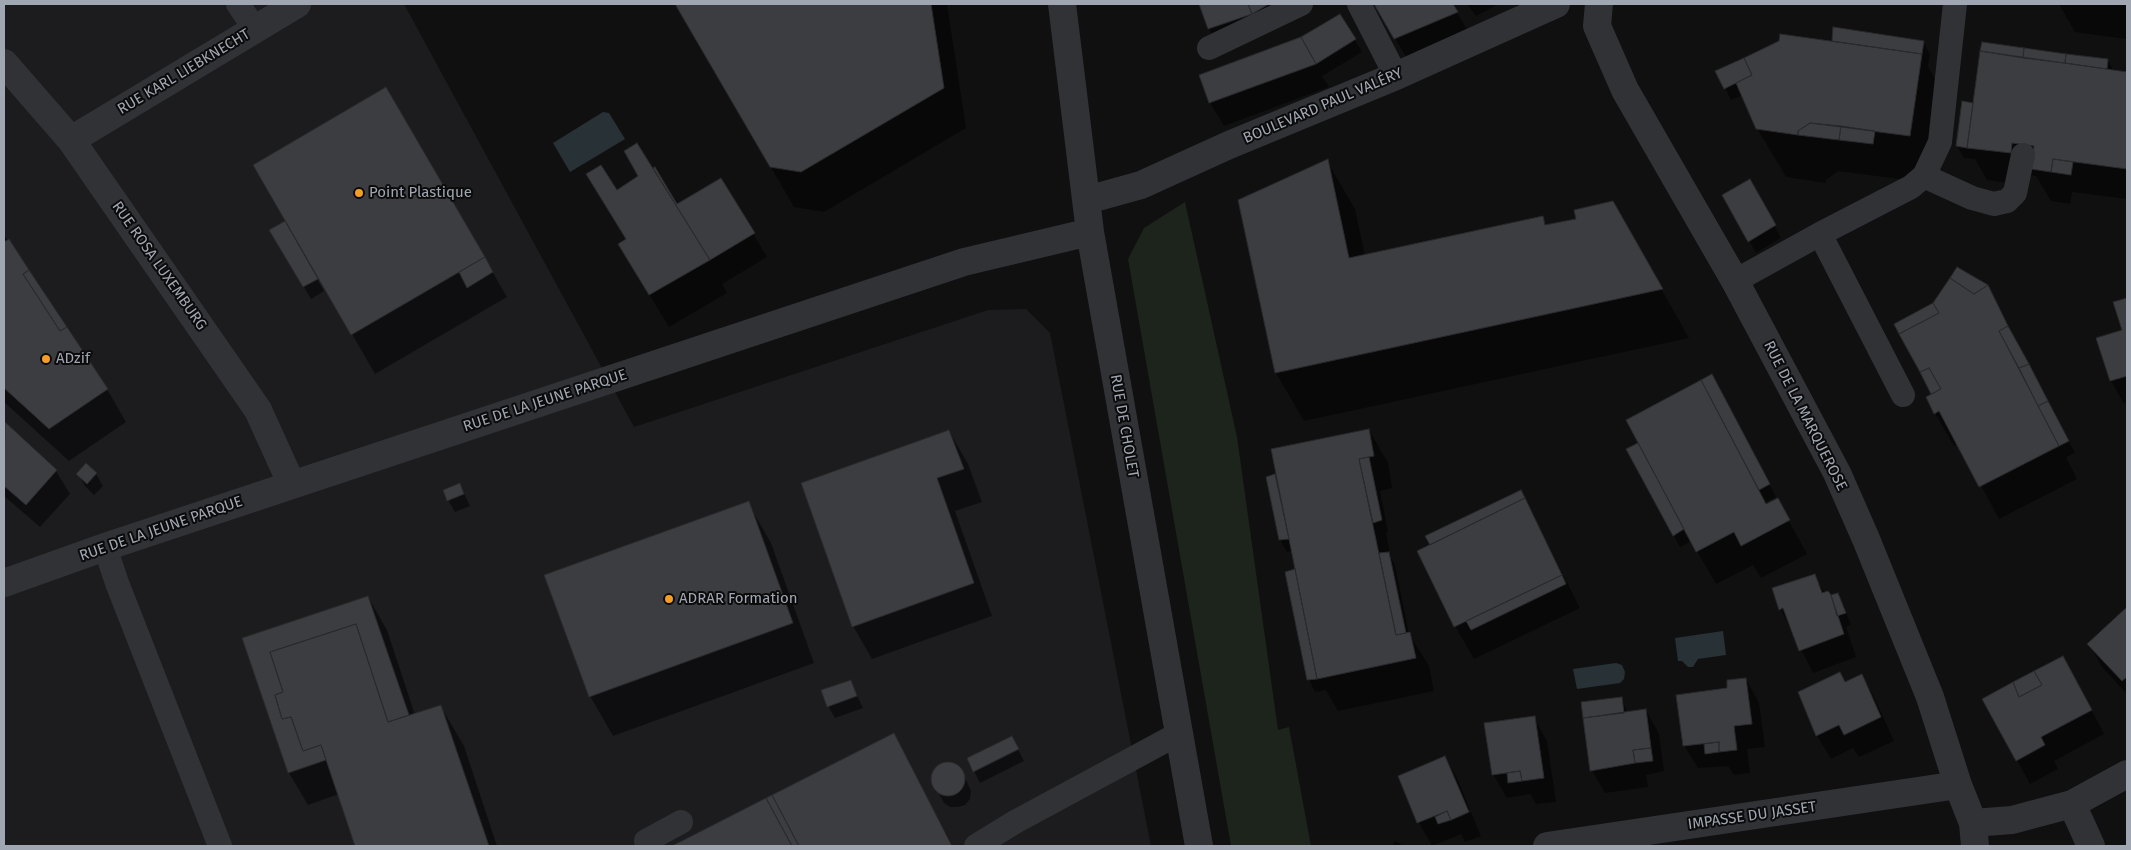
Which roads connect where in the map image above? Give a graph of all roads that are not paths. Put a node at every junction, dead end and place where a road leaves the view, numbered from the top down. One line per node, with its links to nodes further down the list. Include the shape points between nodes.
1 (238, 4): 9 (lane)
2 (298, 4): 9 (street, RUE KARL LIEBKNECHT)
3 (1062, 4): 16 (street, RUE DE CHOLET)
4 (1302, 4): 10 (lane)
5 (1359, 4): 12 (lane)
6 (1556, 4): 12 (street, BOULEVARD PAUL VALÉRY)
7 (1600, 4): 19 (street, RUE DE LA MARQUEROSE, via 1597,26 1625,90)
8 (1955, 4): 15 (lane, via 1940,142)
9 (255, 29): 13 (street, RUE KARL LIEBKNECHT)
10 (1209, 48)
11 (4, 63): 13 (street, RUE ROSA LUXEMBURG)
12 (1396, 76): 16 (street, BOULEVARD PAUL VALÉRY, via 1141,185)
13 (71, 140): 21 (street, RUE ROSA LUXEMBURG, via 258,410)
14 (2023, 155): 15 (lane, via 2015,193 1994,204 1972,198)
15 (1924, 176): 18 (lane, via 1911,187)
16 (1087, 200): 17 (street, RUE DE CHOLET)
17 (1090, 232): 21 (street, RUE DE LA JEUNE PARQUE, via 964,262); 24 (street, RUE DE CHOLET)
18 (1820, 234): 19 (lane); 20 (lane)
19 (1735, 281): 26 (street, RUE DE LA MARQUEROSE, via 1836,474 1866,539 1930,697)
20 (1903, 395)
21 (292, 484): 22 (street, RUE DE LA JEUNE PARQUE)
22 (105, 547): 23 (street, RUE DE LA JEUNE PARQUE); 30 (lane, via 116,583)
23 (4, 582)
24 (1178, 734): 32 (lane); 33 (street, RUE DE CHOLET)
25 (2127, 774): 27 (street)
26 (1958, 785): 29 (street, RUE DE LA MARQUEROSE); 34 (street, IMPASSE DU JASSET)
27 (2072, 804): 29 (street, via 2012,820); 35 (street)
28 (681, 822): 31 (lane, via 646,841)
29 (1974, 835)
30 (220, 846)
31 (649, 846)
32 (976, 846)
33 (1199, 846)
34 (1547, 846)
35 (2092, 846)

